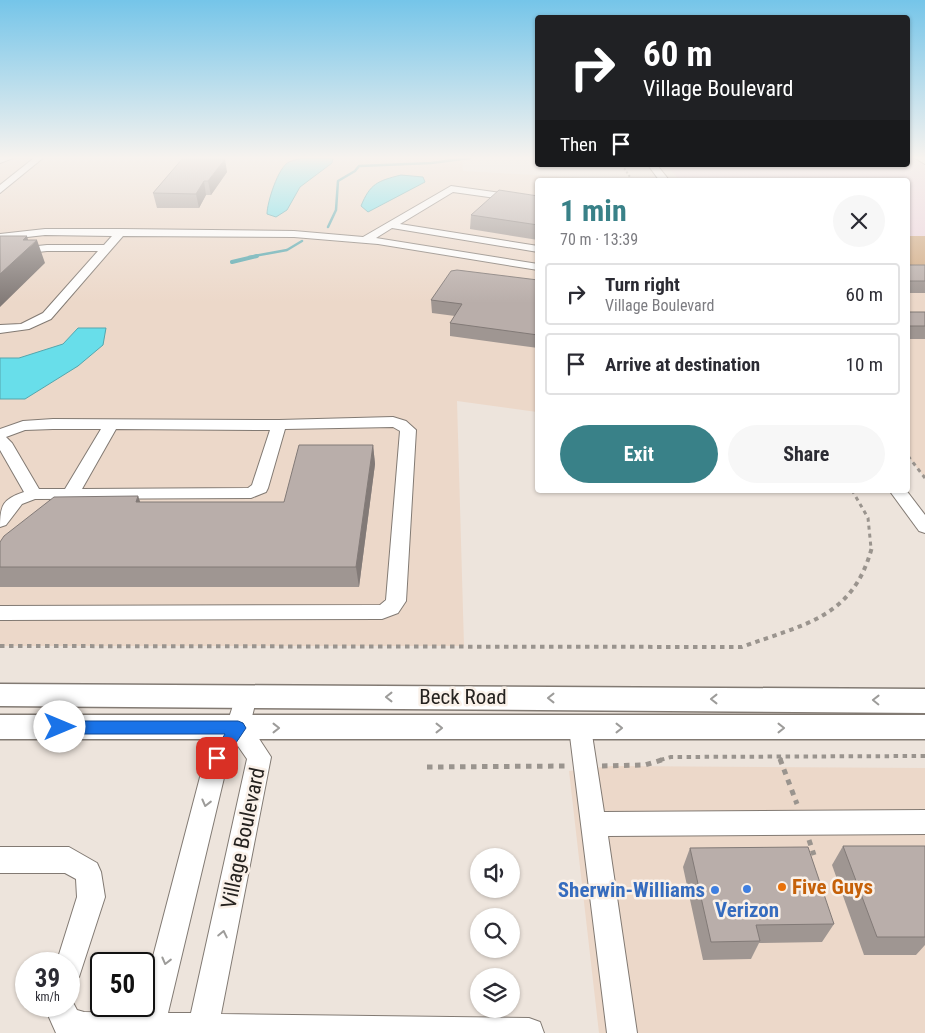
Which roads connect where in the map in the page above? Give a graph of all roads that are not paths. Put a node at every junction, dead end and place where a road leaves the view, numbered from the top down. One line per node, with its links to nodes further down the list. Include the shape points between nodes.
1 (421, 206): 2 (street)
2 (390, 224): 5 (street); 7 (street)
3 (121, 232): 4 (street, via 45,232); 5 (street, via 294,234); 6 (street)
4 (0, 237)
5 (365, 240): 9 (street)
6 (108, 248): 8 (street, via 46,248); 10 (street, via 47,316 14,330)
7 (535, 248)
8 (0, 253)
9 (535, 267)
10 (0, 329)
11 (111, 424): 12 (street); 13 (street, via 36,424); 17 (street)
12 (279, 424): 17 (street, via 260,488 256,491); 20 (street, via 393,422 408,430 396,601 391,608 382,612)
13 (0, 434)
14 (0, 440): 16 (street)
15 (899, 493): 19 (street)
16 (34, 494): 17 (street); 18 (street, via 16,500)
17 (70, 494)
18 (0, 521)
19 (925, 527)
20 (0, 613)
21 (0, 695): 22 (main road, Beck Road)
22 (246, 696): 23 (main road, Beck Road, one-way to 22); 26 (street)
23 (925, 700)
24 (0, 727): 26 (main road, Beck Road)
25 (925, 727): 27 (main road, Beck Road, one-way to 25)
26 (238, 728): 27 (main road, Beck Road, one-way to 27); 33 (street, one-way to 33, via 217,758); 34 (street, Village Boulevard, one-way to 26, via 259,757)
27 (580, 728): 29 (street)
28 (925, 822): 29 (street)
29 (593, 824): 36 (street)
30 (0, 860): 31 (street, via 69,860 88,872 91,897)
31 (74, 952)
32 (64, 1017): 33 (street, via 67,1022 84,1027)
33 (149, 1031): 34 (street)
34 (203, 1031): 35 (street)
35 (529, 1033)
36 (622, 1033)

